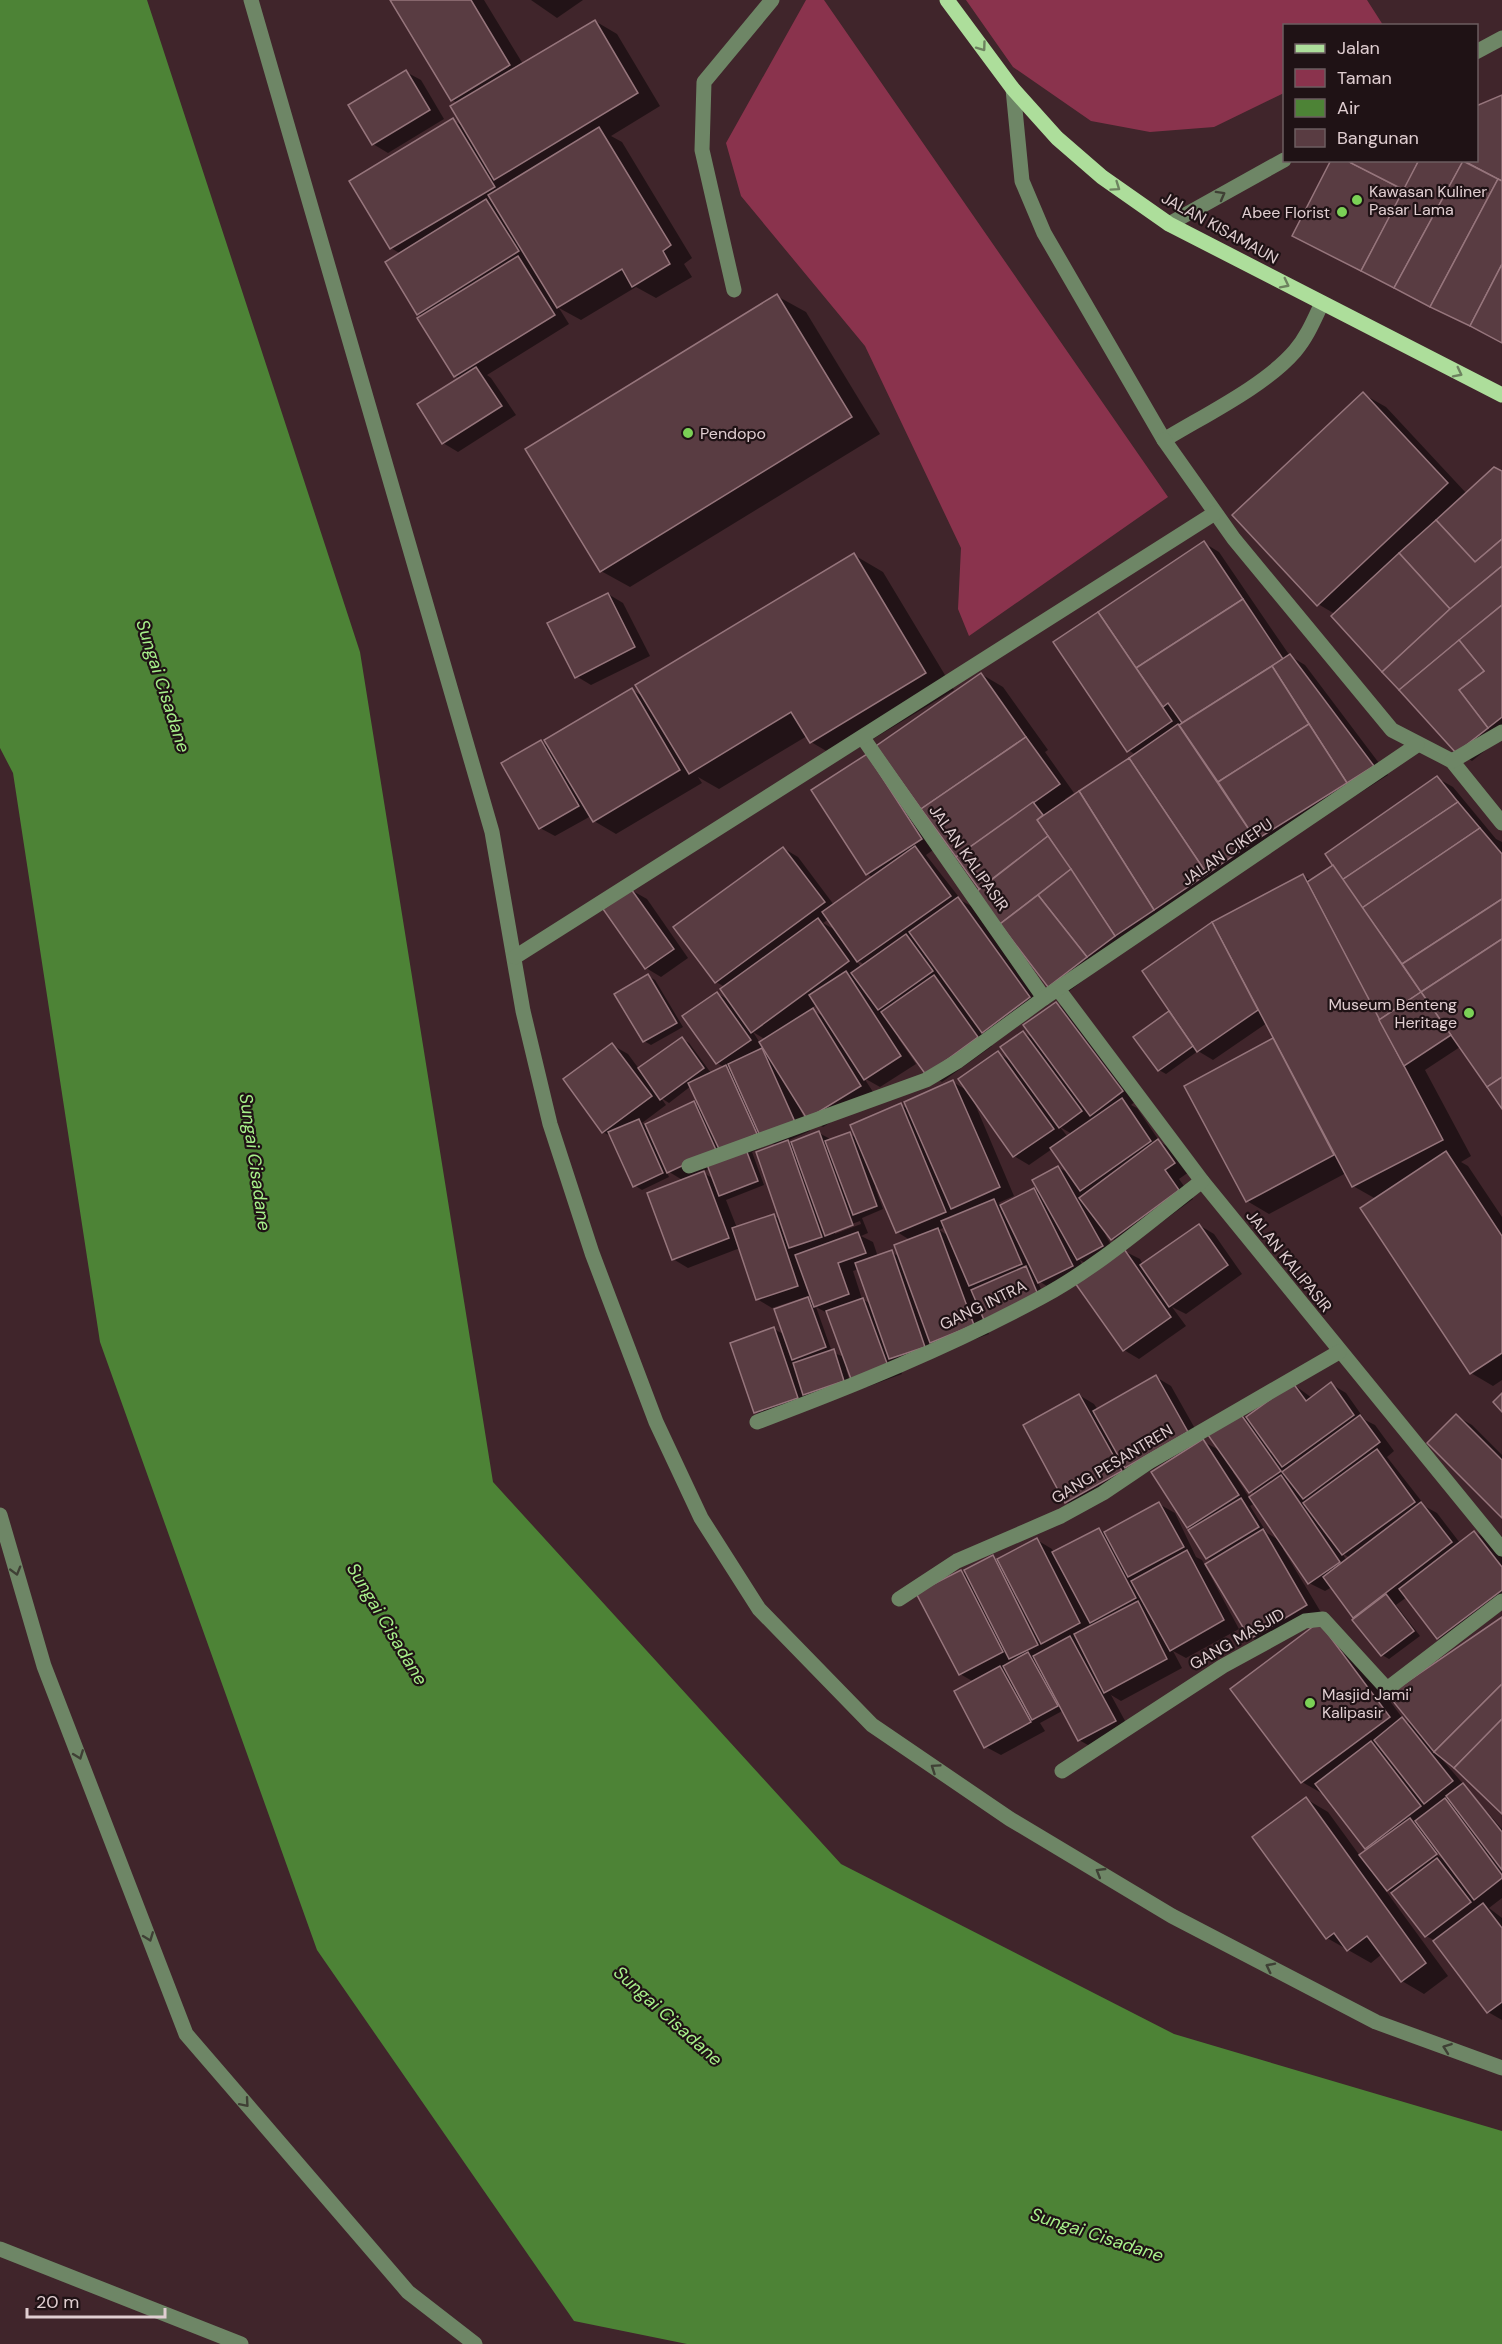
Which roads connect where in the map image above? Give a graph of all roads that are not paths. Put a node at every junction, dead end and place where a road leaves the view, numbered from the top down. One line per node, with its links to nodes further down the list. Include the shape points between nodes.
1 (251, 0): 19 (street, via 492,832)
2 (772, 0): 9 (street, via 704,82 702,150)
3 (947, 0): 6 (main road, JALAN KISAMAUN, one-way to 6)
4 (1502, 38): 5 (street)
5 (1478, 51)
6 (1013, 89): 8 (main road, JALAN KISAMAUN, one-way to 8, via 1057,138); 12 (street, via 1022,181 1039,223)
7 (1283, 161): 8 (street, one-way to 7)
8 (1169, 224): 10 (main road, JALAN KISAMAUN, one-way to 10)
9 (734, 290)
10 (1323, 303): 11 (main road, JALAN KISAMAUN, one-way to 11); 12 (street, via 1305,338 1269,375)
11 (1502, 395)
12 (1164, 440): 13 (street)
13 (1215, 513): 15 (street); 16 (street, via 1392,730)
14 (1502, 732): 17 (street)
15 (863, 738): 19 (street); 21 (street, JALAN KALIPASIR)
16 (1417, 745): 17 (street); 20 (street, JALAN CIKEPU)
17 (1452, 761): 18 (street)
18 (1502, 823)
19 (515, 957): 31 (street, one-way to 19, via 1376,2022 1172,1916 1010,1819 872,1725 759,1609 701,1518 656,1422 592,1253 550,1124 522,1011)
20 (1058, 989): 21 (street, JALAN CIKEPU); 23 (street, JALAN KALIPASIR)
21 (1044, 998): 22 (street, JALAN CIKEPU, via 926,1080)
22 (689, 1166)
23 (1202, 1181): 24 (street, JALAN KALIPASIR); 25 (street, GANG INTRA, via 1092,1265 1041,1298 911,1360)
24 (1339, 1352): 27 (street, JALAN KALIPASIR); 28 (street, GANG PESANTREN, via 1149,1462 1104,1493 957,1561)
25 (757, 1422)
26 (0, 1515): 34 (street, one-way to 34, via 44,1666 186,2034 408,2292)
27 (1502, 1549)
28 (899, 1599)
29 (1502, 1601): 30 (street, GANG MASJID, via 1387,1689 1323,1619 1305,1621 1176,1695)
30 (1062, 1771)
31 (1502, 2068)
32 (0, 2249): 33 (street)
33 (241, 2344)
34 (475, 2344)

